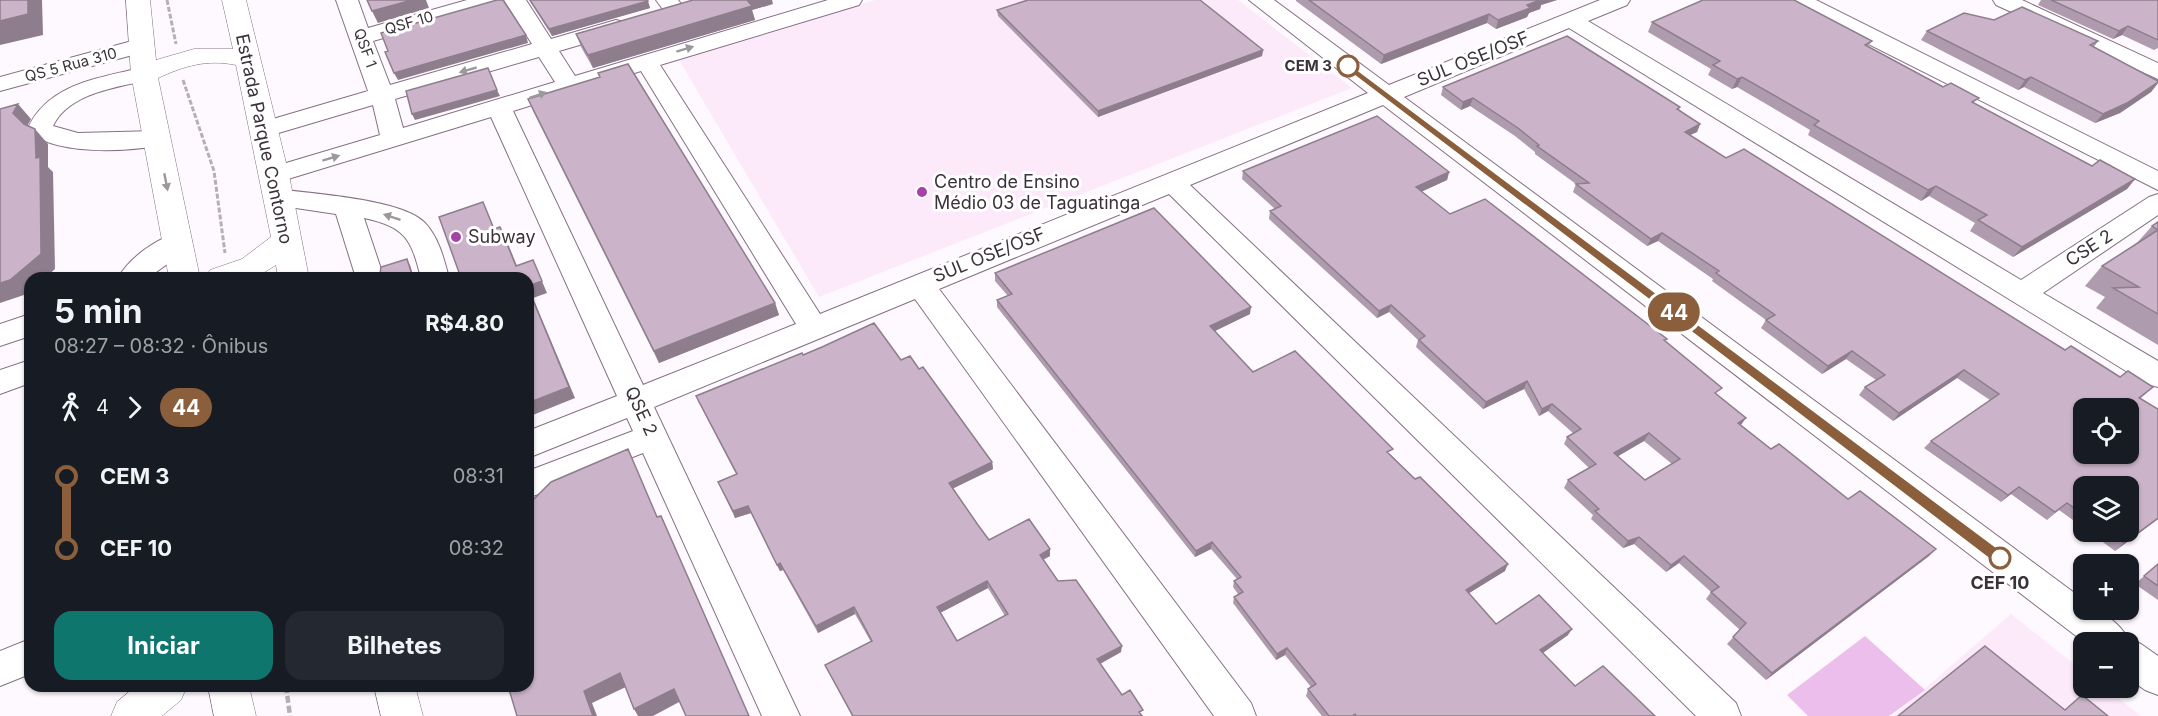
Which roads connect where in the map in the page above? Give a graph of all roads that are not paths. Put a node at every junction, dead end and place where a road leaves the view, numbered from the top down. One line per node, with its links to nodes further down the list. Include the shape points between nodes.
1 (138, 0): 17 (main road)
2 (347, 0): 16 (street, QSF 1)
3 (492, 0): 11 (street, QSF 10)
4 (515, 0): 18 (street)
5 (851, 0): 21 (street, one-way to 5)
6 (1260, 0): 28 (street)
7 (1619, 0): 14 (street, SUL OSE/OSF)
8 (1799, 0): 35 (street)
9 (2004, 0): 23 (street)
10 (698, 3): 12 (street)
11 (434, 8): 16 (street, QSF 10)
12 (665, 9)
13 (236, 10): 19 (main road, via 221,34); 20 (main road, Estrada Parque Contorno)
14 (1572, 11): 28 (street, SUL OSE/OSF); 46 (street)
15 (632, 23): 18 (street)
16 (361, 37): 29 (street, QSF 1)
17 (143, 45): 19 (main road); 22 (street, QS 5 Rua 310); 24 (main road)
18 (544, 48): 26 (street); 29 (street, one-way to 29)
19 (178, 54): 20 (main road, via 219,53); 24 (main road)
20 (246, 59): 31 (main road, Estrada Parque Contorno)
21 (646, 61): 26 (street); 48 (street)
22 (80, 63): 25 (street, QS 5 Rua 310); 27 (street)
23 (2158, 72)
24 (144, 74): 27 (street); 32 (main road)
25 (0, 84)
26 (569, 85): 30 (street, one-way to 26)
27 (89, 89): 32 (street, via 56,105 42,119 40,128 48,137)
28 (1386, 94): 34 (street, SUL OSE/OSF); 57 (street)
29 (382, 96): 31 (street); 33 (street, QSF 1)
30 (500, 107): 33 (street); 53 (street, QSE 2)
31 (265, 129): 36 (main road, Estrada Parque Contorno)
32 (157, 139): 40 (main road, one-way to 40)
33 (394, 140): 36 (street, one-way to 33)
34 (1171, 181): 45 (street, SUL OSE/OSF); 70 (street)
35 (2158, 182)
36 (277, 186): 38 (street); 39 (main road, Estrada Parque Contorno)
37 (2158, 203): 46 (street, CSE 2)
38 (347, 208): 43 (street); 44 (street, one-way to 38, via 423,242 412,225 389,215)
39 (286, 241): 40 (main road, via 253,267); 42 (main road, Estrada Parque Contorno)
40 (201, 270): 41 (street, via 142,266)
41 (137, 272)
42 (293, 272)
43 (368, 272)
44 (433, 272)
45 (919, 283): 48 (street, SUL OSE/OSF); 69 (street)
46 (2020, 294): 51 (street)
47 (24, 327): 49 (street)
48 (814, 328): 53 (street, SUL OSE/OSF)
49 (0, 335)
50 (24, 373): 52 (street)
51 (2158, 376)
52 (0, 382)
53 (636, 399): 54 (street, QSE 2); 55 (street, SUL OSE/OSF)
54 (653, 436): 56 (street); 68 (street, QSE 2)
55 (534, 442)
56 (534, 483)
57 (2097, 632)
58 (24, 659): 60 (street)
59 (2139, 664): 61 (street)
60 (0, 669)
61 (2158, 678)
62 (159, 692): 65 (main road)
63 (230, 692): 66 (main road)
64 (396, 692): 67 (main road)
65 (132, 716)
66 (235, 716)
67 (402, 716)
68 (781, 716)
69 (1237, 716)
70 (1722, 716)

